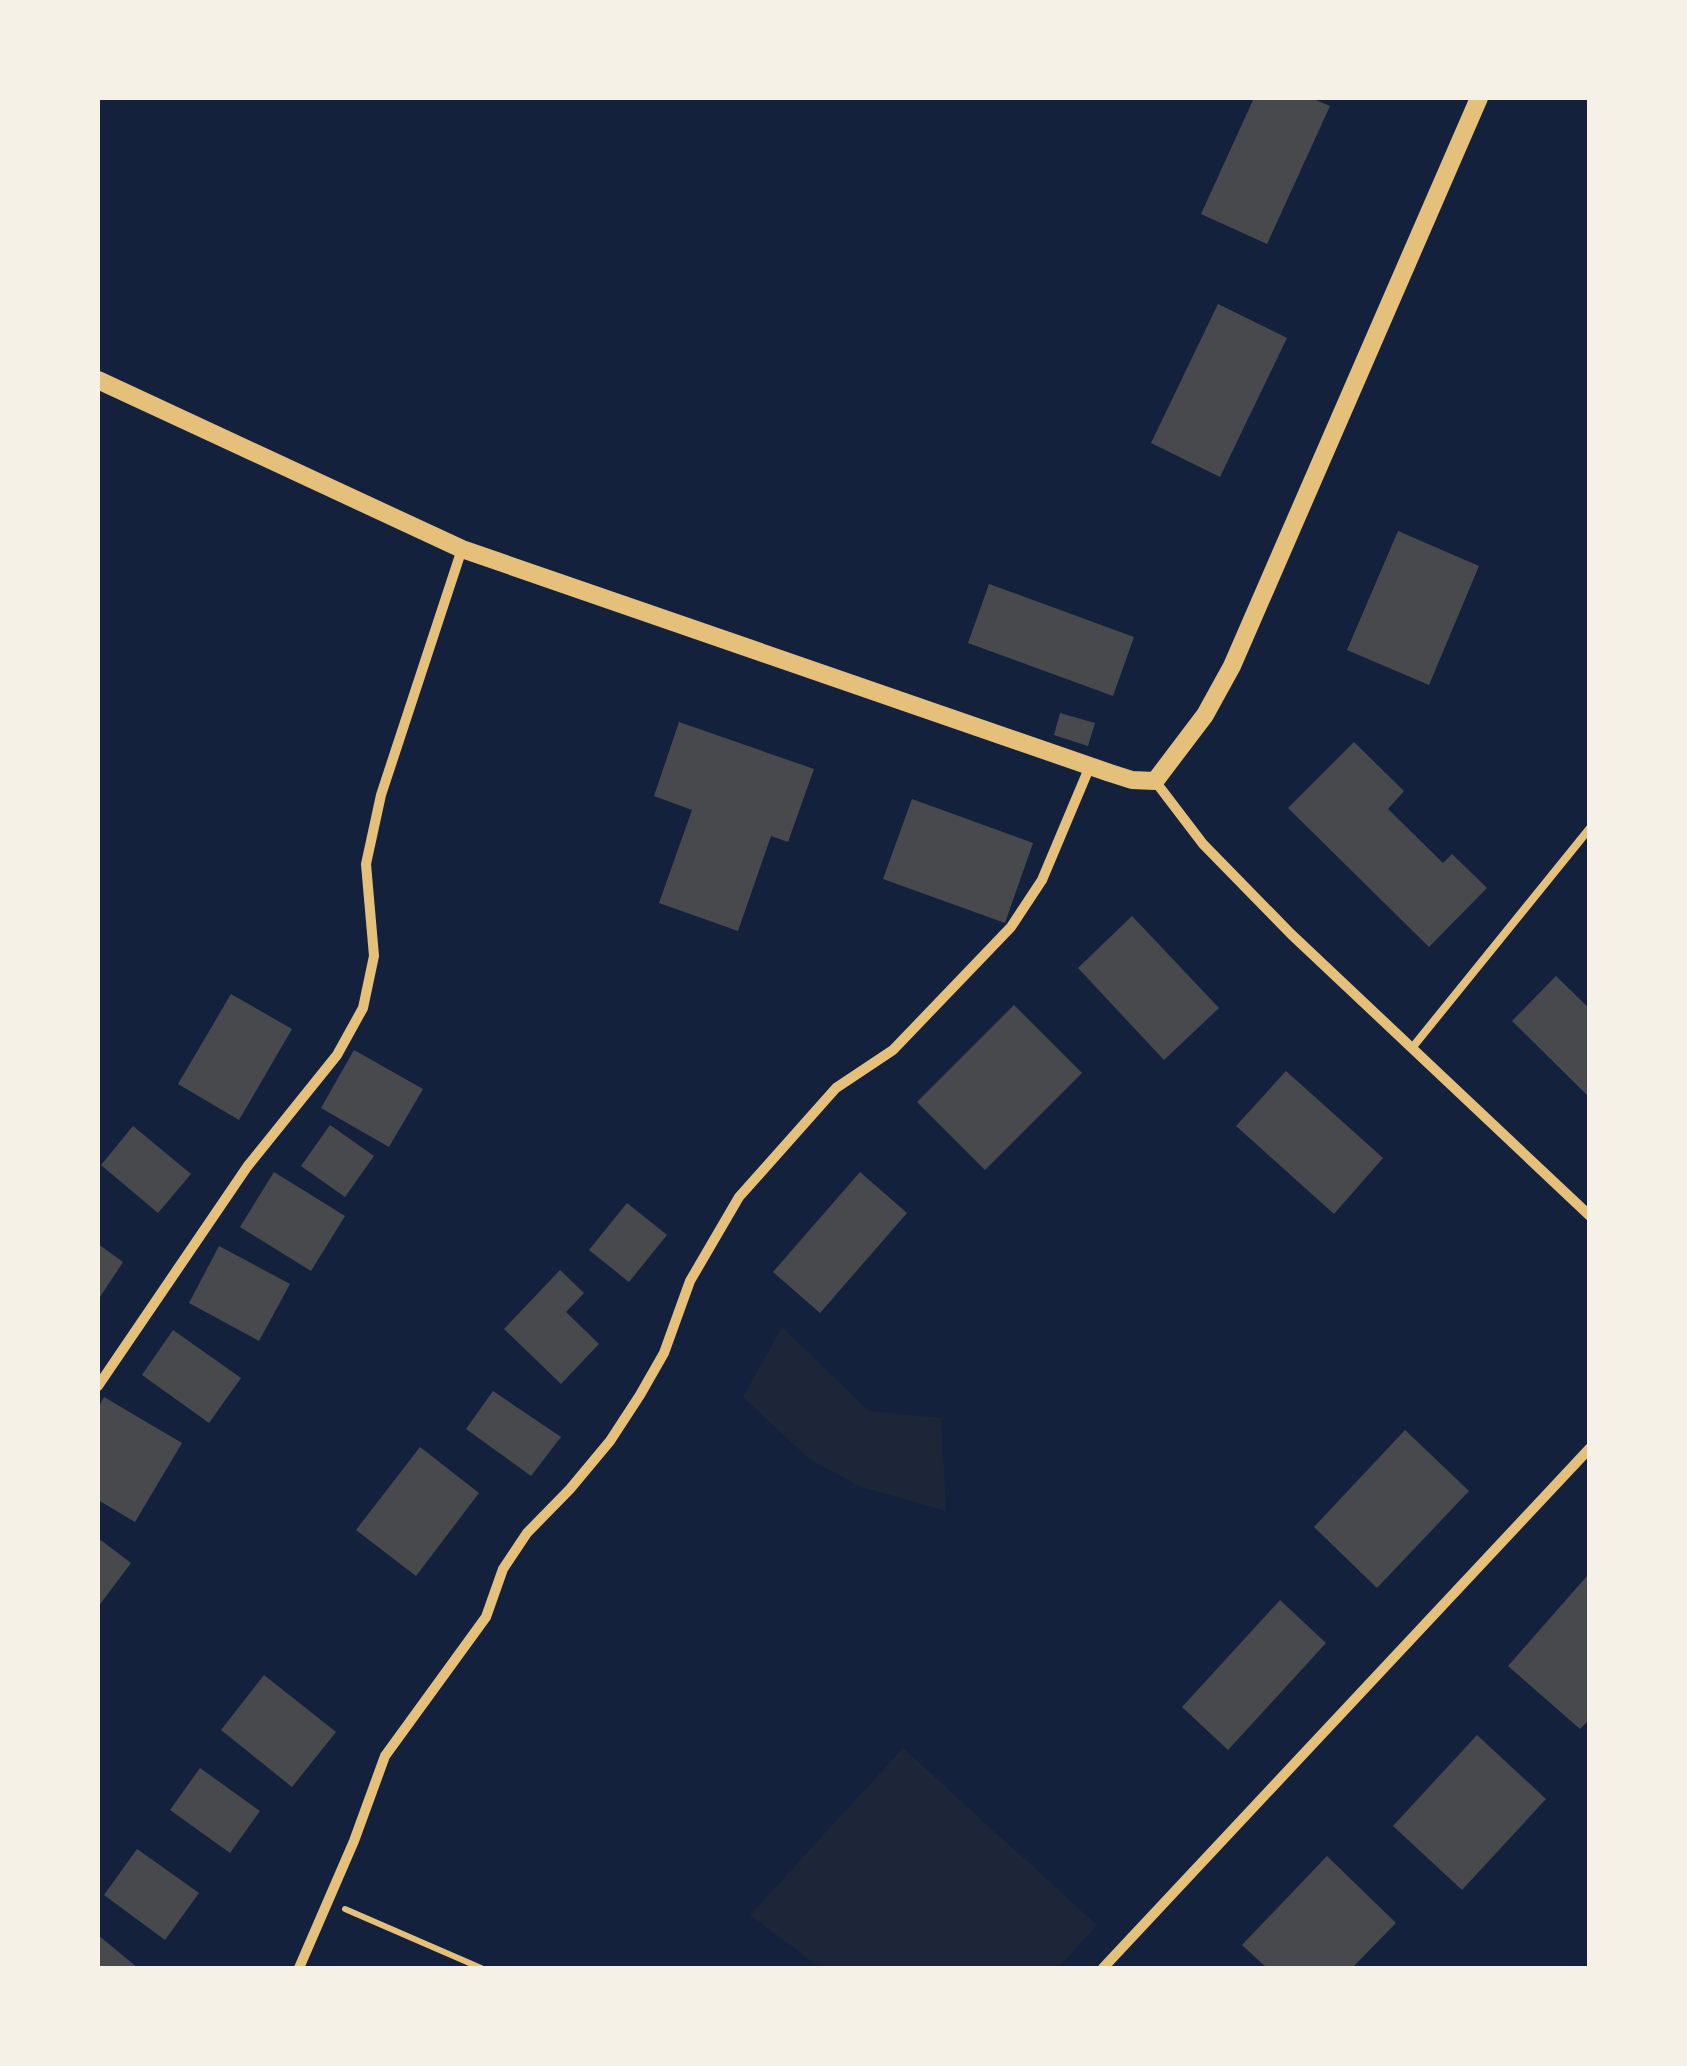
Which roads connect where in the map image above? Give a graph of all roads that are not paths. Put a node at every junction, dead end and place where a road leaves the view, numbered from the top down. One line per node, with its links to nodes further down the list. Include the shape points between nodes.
1 (1479, 98): 5 (street, via 1232,666)
2 (98, 380): 3 (street)
3 (462, 549): 4 (street); 9 (street, via 377,812 366,864 374,956 363,1008 337,1055 247,1168)
4 (1090, 766): 5 (street); 11 (street, via 1042,880 1011,927 893,1050 836,1088 740,1197 690,1281 664,1353 640,1395 610,1441 527,1533 503,1569 486,1617 385,1756)
5 (1155, 781): 7 (street, via 1203,844)
6 (1590, 828): 7 (lane)
7 (1412, 1048): 8 (street)
8 (1590, 1216)
9 (98, 1386)
10 (1590, 1448): 12 (street)
11 (299, 1968)
12 (1103, 1968)

